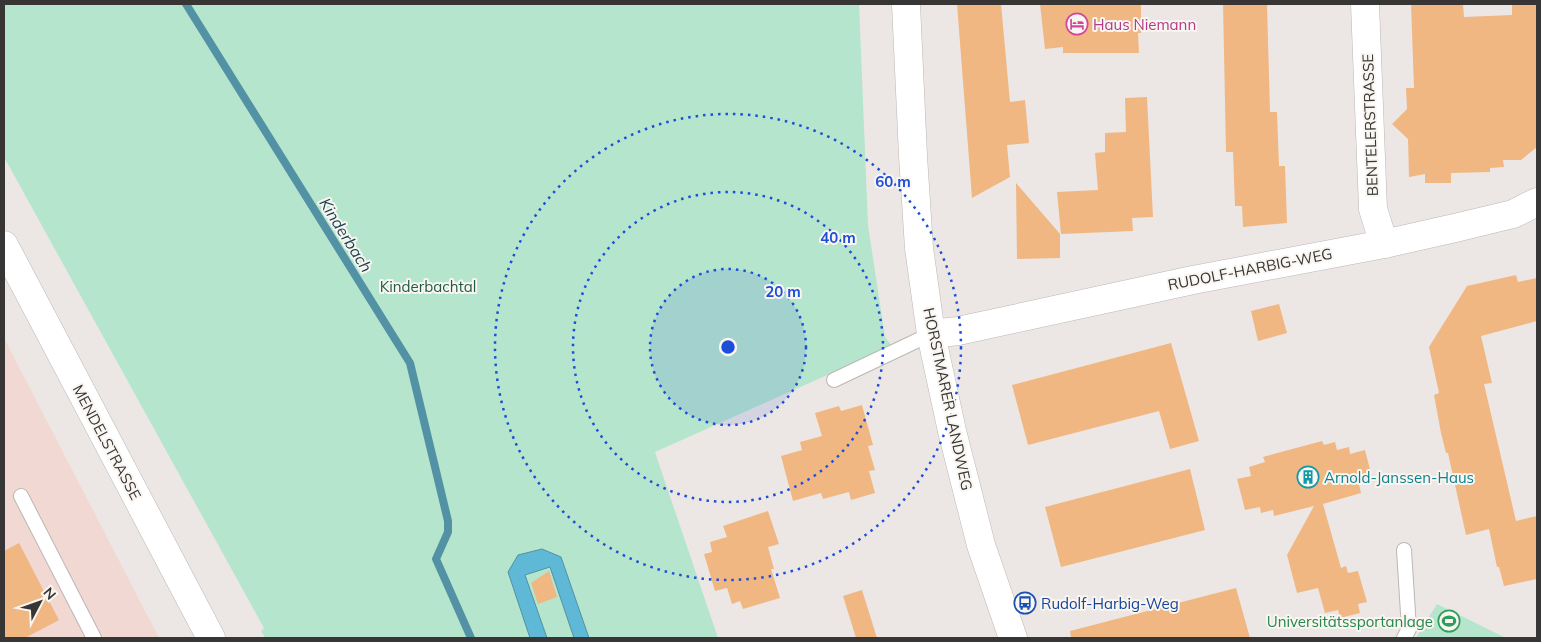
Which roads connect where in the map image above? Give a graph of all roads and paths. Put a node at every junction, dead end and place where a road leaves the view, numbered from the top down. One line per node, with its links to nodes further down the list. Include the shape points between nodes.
1 (906, 4): 6 (street, HORSTMARER LANDWEG, via 919,238)
2 (1365, 4): 4 (street, BENTELERSTRASSE, via 1373,209)
3 (1537, 202): 4 (street, RUDOLF-HARBIG-WEG, via 1513,214)
4 (1384, 244): 6 (street, RUDOLF-HARBIG-WEG)
5 (4, 245): 11 (street, MENDELSTRASSE)
6 (931, 334): 7 (lane); 12 (street, HORSTMARER LANDWEG, via 981,545)
7 (834, 380)
8 (21, 496): 10 (lane)
9 (1404, 550): 13 (lane, via 1409,629)
10 (94, 638)
11 (211, 638)
12 (1013, 638)
13 (1404, 638)

